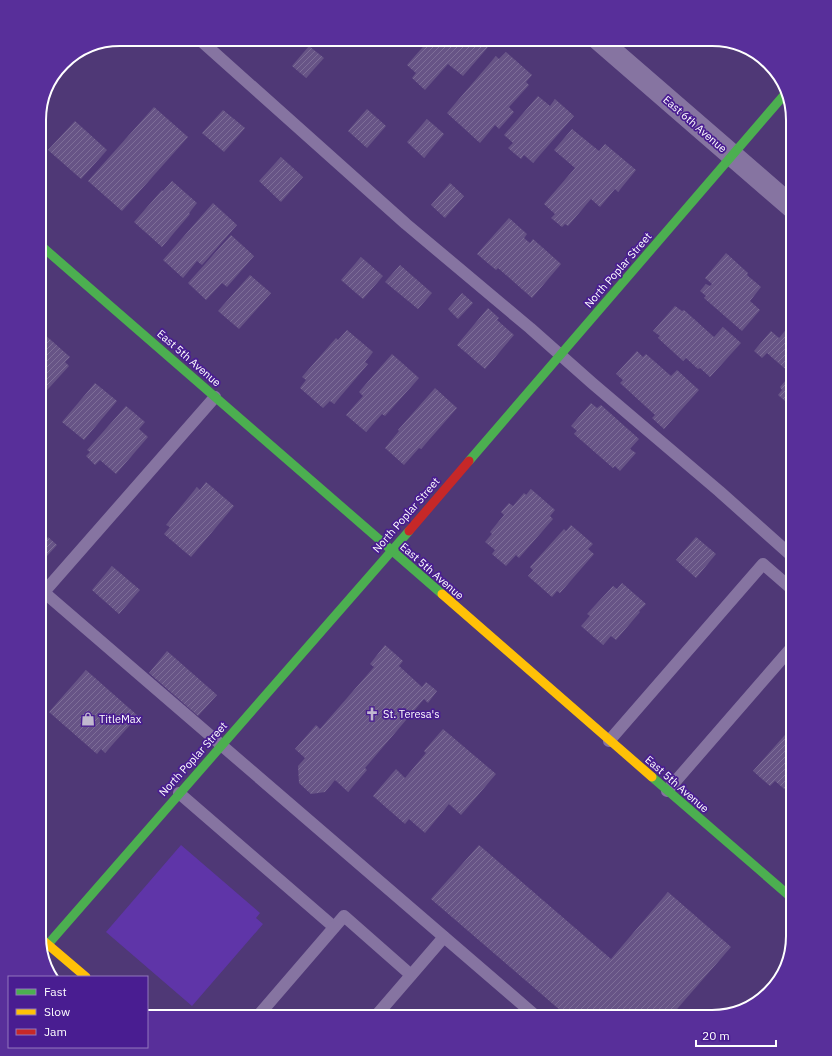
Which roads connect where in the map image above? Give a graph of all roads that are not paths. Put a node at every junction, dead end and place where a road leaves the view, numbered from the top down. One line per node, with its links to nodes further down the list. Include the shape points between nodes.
1 (207, 46): 7 (lane, via 406,224)
2 (606, 46): 4 (street, East 6th Avenue)
3 (782, 97): 4 (street, North Poplar Street)
4 (732, 156): 5 (street, East 6th Avenue); 7 (street, North Poplar Street)
5 (786, 202)
6 (46, 250): 8 (street, East 5th Avenue)
7 (560, 355): 9 (street, North Poplar Street); 10 (lane)
8 (215, 397): 9 (street, East 5th Avenue); 12 (lane)
9 (391, 551): 15 (street, East 5th Avenue); 16 (street, North Poplar Street)
10 (786, 551)
11 (786, 584): 15 (lane, via 763,564)
12 (46, 586)
13 (46, 593): 16 (lane)
14 (786, 654): 17 (lane)
15 (609, 741): 17 (street, East 5th Avenue)
16 (222, 745): 18 (street, North Poplar Street); 21 (lane)
17 (667, 791): 19 (street, East 5th Avenue)
18 (179, 792): 20 (lane); 22 (street, North Poplar Street)
19 (786, 894)
20 (334, 927): 24 (lane, via 344,916); 26 (lane)
21 (444, 937): 24 (lane); 28 (lane)
22 (47, 946)
23 (47, 948): 25 (street)
24 (411, 975): 27 (lane)
25 (85, 976)
26 (263, 1010)
27 (380, 1010)
28 (529, 1010)

